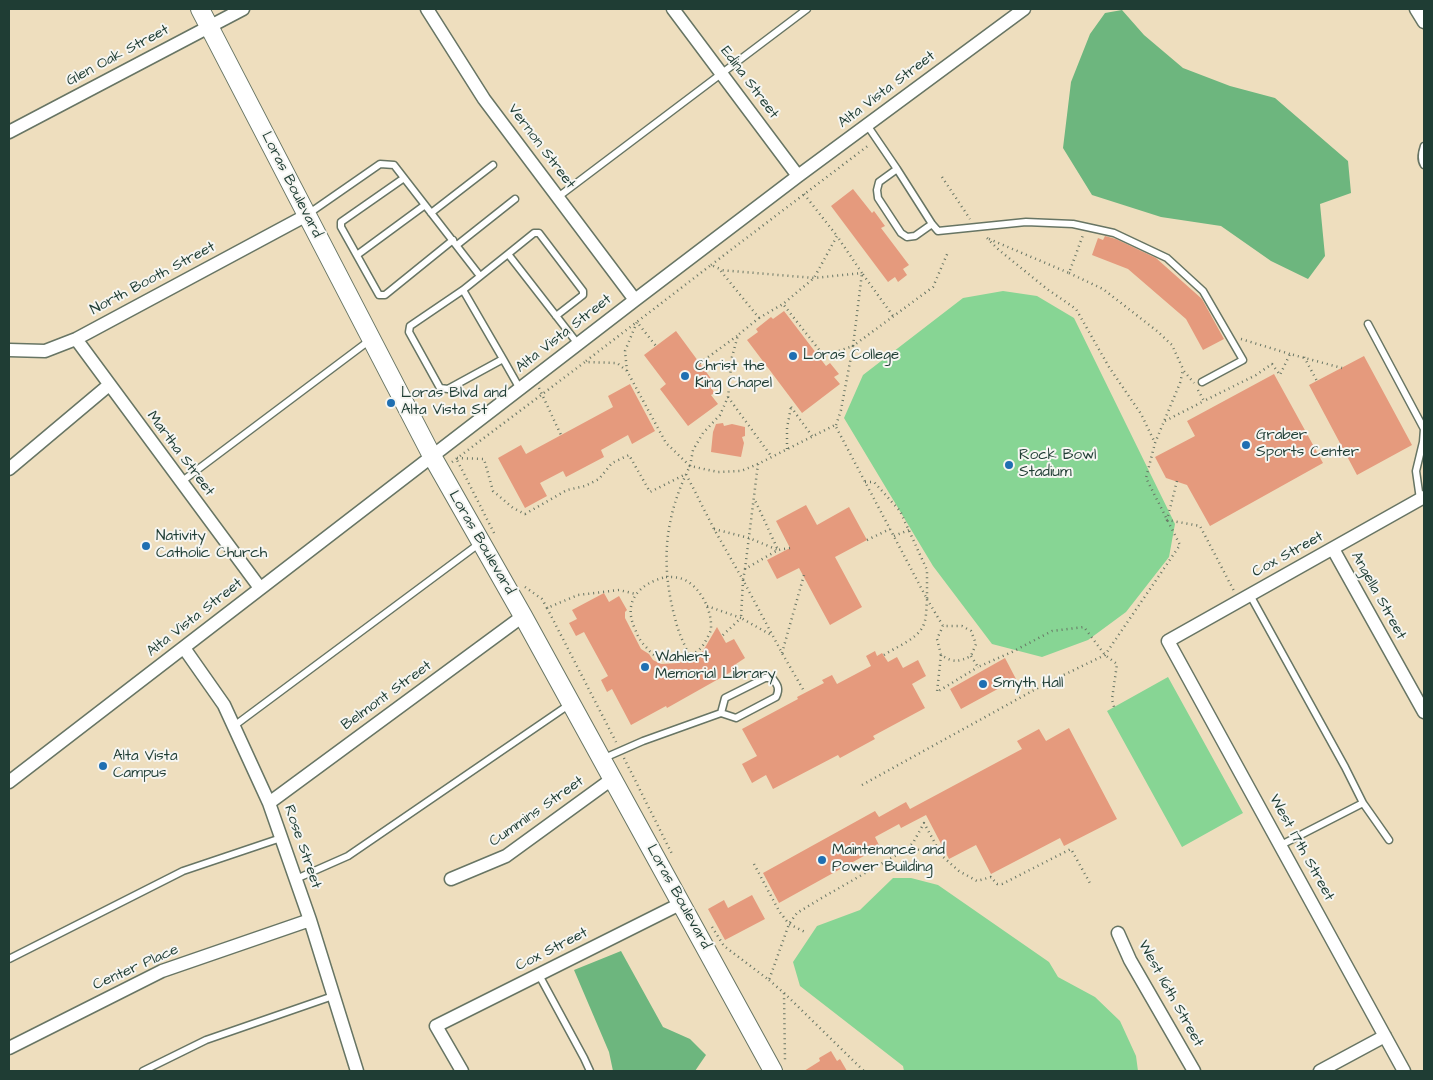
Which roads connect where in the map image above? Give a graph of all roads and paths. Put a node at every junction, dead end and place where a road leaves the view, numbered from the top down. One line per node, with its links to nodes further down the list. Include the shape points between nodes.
1 (200, 9): 9 (main road, Loras Boulevard)
2 (243, 9): 9 (street, Glen Oak Street)
3 (427, 9): 22 (street, Vernon Street, via 484,99)
4 (672, 9): 10 (street, Edina Street)
5 (807, 9): 10 (lane)
6 (1024, 9): 11 (street, Alta Vista Street)
7 (1416, 9): 8 (street)
8 (1424, 22)
9 (210, 27): 12 (street, Glen Oak Street); 26 (main road, Loras Boulevard)
10 (721, 73): 18 (street, Edina Street); 22 (lane)
11 (867, 125): 13 (lane); 18 (street, Alta Vista Street)
12 (9, 132)
13 (877, 139): 17 (lane); 21 (path)
14 (1424, 146): 16 (lane)
15 (493, 165): 25 (lane)
16 (1424, 165)
17 (897, 169): 27 (lane); 27 (lane, via 879,182 878,198 901,233 915,236)
18 (798, 176): 43 (street, Alta Vista Street)
19 (942, 177): 28 (path)
20 (404, 178): 24 (lane); 26 (lane, via 394,165 380,164); 35 (lane, via 341,222)
21 (804, 194): 30 (path); 36 (path)
22 (558, 197): 43 (street, Vernon Street)
23 (516, 199): 32 (lane)
24 (425, 205): 25 (lane); 35 (lane)
25 (431, 213): 32 (lane)
26 (307, 215): 51 (main road, Loras Boulevard); 52 (street, North Booth Street)
27 (932, 224): 28 (lane, via 938,231)
28 (976, 228): 31 (path); 53 (lane, via 1026,222 1063,223 1114,233 1168,258 1203,291)
29 (1084, 233): 39 (path)
30 (837, 236): 38 (path); 41 (path)
31 (987, 238): 39 (path); 78 (path, via 1076,309)
32 (455, 243): 35 (lane, via 385,295 379,295); 40 (lane)
33 (948, 252): 46 (path, via 932,287)
34 (508, 254): 40 (lane); 45 (lane); 45 (lane, via 534,233 539,233 583,291 582,296)
35 (357, 255)
36 (711, 265): 37 (path); 48 (path)
37 (720, 270): 41 (path); 47 (path)
38 (862, 273): 41 (path); 46 (path); 56 (path)
39 (1069, 273): 64 (path, via 1103,289 1157,331 1172,345)
40 (480, 276): 42 (lane)
41 (814, 278): 44 (path)
42 (463, 290): 60 (lane); 60 (lane, via 410,326 409,332 440,388 448,389)
43 (635, 300): 54 (street, Alta Vista Street)
44 (783, 304): 47 (path); 56 (path, via 824,356)
45 (556, 316): 54 (lane)
46 (893, 316): 56 (path)
47 (759, 318): 50 (path)
48 (637, 322): 55 (path); 61 (path); 65 (path, via 625,351)
49 (1368, 324): 92 (lane, via 1424,429 1416,472)
50 (738, 335): 62 (path); 72 (path)
51 (371, 339): 80 (main road, Loras Boulevard); 89 (lane)
52 (76, 340): 57 (street, North Booth Street, via 45,350); 69 (street, Martha Street)
53 (1233, 343): 58 (path, via 1242,339); 68 (lane, via 1242,360)
54 (578, 344): 66 (street, Alta Vista Street)
55 (656, 346)
56 (853, 346): 75 (path)
57 (9, 350)
58 (1290, 354): 59 (path); 73 (path, via 1280,375 1272,364)
59 (1304, 357): 63 (path); 67 (path)
60 (503, 359): 70 (lane)
61 (585, 362): 65 (path, via 617,364); 71 (path)
62 (700, 363)
63 (1342, 368)
64 (1183, 370): 73 (path); 74 (path)
65 (627, 371): 84 (path, via 666,443)
66 (534, 378): 70 (street, Alta Vista Street); 71 (path)
67 (1316, 381)
68 (1202, 382)
69 (109, 386): 85 (street); 89 (street, Martha Street)
70 (520, 389): 80 (street, Alta Vista Street)
71 (541, 394): 76 (path); 82 (path)
72 (728, 397): 81 (path); 84 (path, via 720,415 693,450)
73 (1204, 402): 74 (path)
74 (1164, 421): 78 (path)
75 (836, 425): 77 (path); 90 (path)
76 (561, 435)
77 (812, 436): 79 (path); 79 (path, via 791,407)
78 (1156, 443): 93 (path, via 1146,478)
79 (787, 449): 81 (path)
80 (432, 456): 86 (main road, Loras Boulevard); 109 (street, Alta Vista Street)
81 (771, 456): 83 (path)
82 (456, 458): 86 (path); 87 (path, via 484,459 493,492 525,514 567,490 600,479 612,464 629,455 650,492); 98 (path)
83 (758, 464): 84 (path, via 741,471 718,472); 91 (path)
84 (690, 466): 87 (path)
85 (9, 469)
86 (441, 472): 98 (main road, Loras Boulevard)
87 (686, 474): 94 (path); 106 (path, via 675,500 668,531)
88 (1177, 481): 93 (path)
89 (181, 482): 109 (street, Martha Street)
90 (865, 482): 95 (path); 96 (path, via 874,482 900,511)
91 (754, 498): 99 (path); 103 (path)
92 (1422, 498): 102 (street, Cox Street)
93 (1167, 520): 111 (path, via 1200,526); 125 (path, via 1180,545)
94 (714, 529): 99 (path); 107 (path)
95 (890, 529): 97 (path); 100 (path)
96 (908, 530): 97 (path); 112 (path, via 928,570)
97 (893, 536): 112 (path)
98 (488, 538): 115 (main road, Loras Boulevard); 134 (lane)
99 (749, 538): 103 (path); 104 (path)
100 (867, 540)
101 (790, 548): 103 (path)
102 (1333, 549): 111 (street, Cox Street); 132 (street, Angella Street)
103 (778, 550): 104 (path)
104 (745, 569): 107 (path)
105 (804, 575): 122 (path)
106 (666, 577): 110 (path, via 644,585); 113 (path, via 686,580); 127 (path, via 676,622)
107 (744, 580): 116 (path); 119 (path)
108 (521, 585): 114 (path, via 542,599)
109 (260, 588): 121 (street, Alta Vista Street)
110 (636, 594): 114 (path, via 619,590 578,595); 127 (path, via 630,607 631,622 640,642 661,659)
111 (1245, 598): 120 (street, Cox Street); 141 (lane, via 1345,767)
112 (927, 599): 117 (path); 123 (path, via 922,628)
113 (707, 606): 116 (path); 127 (path, via 711,630 704,644)
114 (547, 608): 135 (path)
115 (523, 616): 130 (main road, Loras Boulevard); 140 (street, Belmont Street)
116 (741, 618): 118 (path); 119 (path)
117 (943, 626): 124 (path, via 937,639); 126 (path, via 962,626 971,631 976,644)
118 (722, 636)
119 (773, 636): 122 (path)
120 (1168, 641): 144 (street, West 17th Street)
121 (184, 648): 134 (street, Rose Street, via 224,705); 138 (street, Alta Vista Street)
122 (782, 653): 129 (path)
123 (884, 655)
124 (941, 655): 126 (path, via 960,661); 128 (path, via 937,692)
125 (1105, 655): 128 (path, via 1084,628 1052,631); 131 (path, via 1117,664 1112,699); 139 (path, via 1045,684)
126 (971, 656): 128 (path)
127 (690, 657)
128 (978, 667)
129 (804, 691)
130 (571, 704): 136 (main road, Loras Boulevard); 149 (lane, via 348,856)
131 (1114, 707)
132 (1424, 712)
133 (720, 713): 133 (lane, via 725,698 765,678 772,678 777,684 779,691 776,697 736,718); 135 (lane)
134 (234, 726): 140 (street, Rose Street)
135 (620, 751): 136 (lane); 147 (path)
136 (601, 759): 137 (main road, Loras Boulevard)
137 (612, 779): 150 (street, Cummins Street, via 506,856); 152 (main road, Loras Boulevard)
138 (9, 782)
139 (862, 785)
140 (269, 803): 142 (street, Rose Street)
141 (1362, 803): 143 (lane); 144 (lane)
142 (282, 838): 149 (street, Rose Street); 158 (lane, via 183,871)
143 (1389, 840)
144 (1281, 845): 163 (street, West 17th Street)
145 (907, 849): 146 (path, via 920,849); 146 (path, via 924,823); 155 (path, via 820,899 797,914)
146 (942, 856): 151 (path, via 958,871 977,881 991,877 997,884 1002,884 1071,849)
147 (677, 863)
148 (754, 864): 155 (path)
149 (296, 879): 153 (street, Rose Street)
150 (451, 879)
151 (1091, 885)
152 (682, 903): 159 (street, Cox Street); 165 (main road, Loras Boulevard)
153 (310, 920): 162 (street, Rose Street); 164 (street, Center Place, via 162,971)
154 (709, 921): 160 (path, via 724,946)
155 (789, 924): 156 (path); 160 (path)
156 (807, 932)
157 (1118, 933): 171 (street, West 16th Street, via 1130,960)
158 (9, 959)
159 (539, 975): 168 (street, Cox Street, via 436,1026); 169 (lane)
160 (769, 980): 161 (path)
161 (784, 993): 165 (path); 170 (path)
162 (333, 996): 166 (lane, via 206,1040); 167 (street, Rose Street)
163 (1385, 1036): 172 (street); 173 (street, West 17th Street)
164 (9, 1048)
165 (779, 1070)
166 (143, 1071)
167 (357, 1071)
168 (462, 1071)
169 (590, 1071)
170 (864, 1071)
171 (1194, 1071)
172 (1320, 1071)
173 (1404, 1071)

